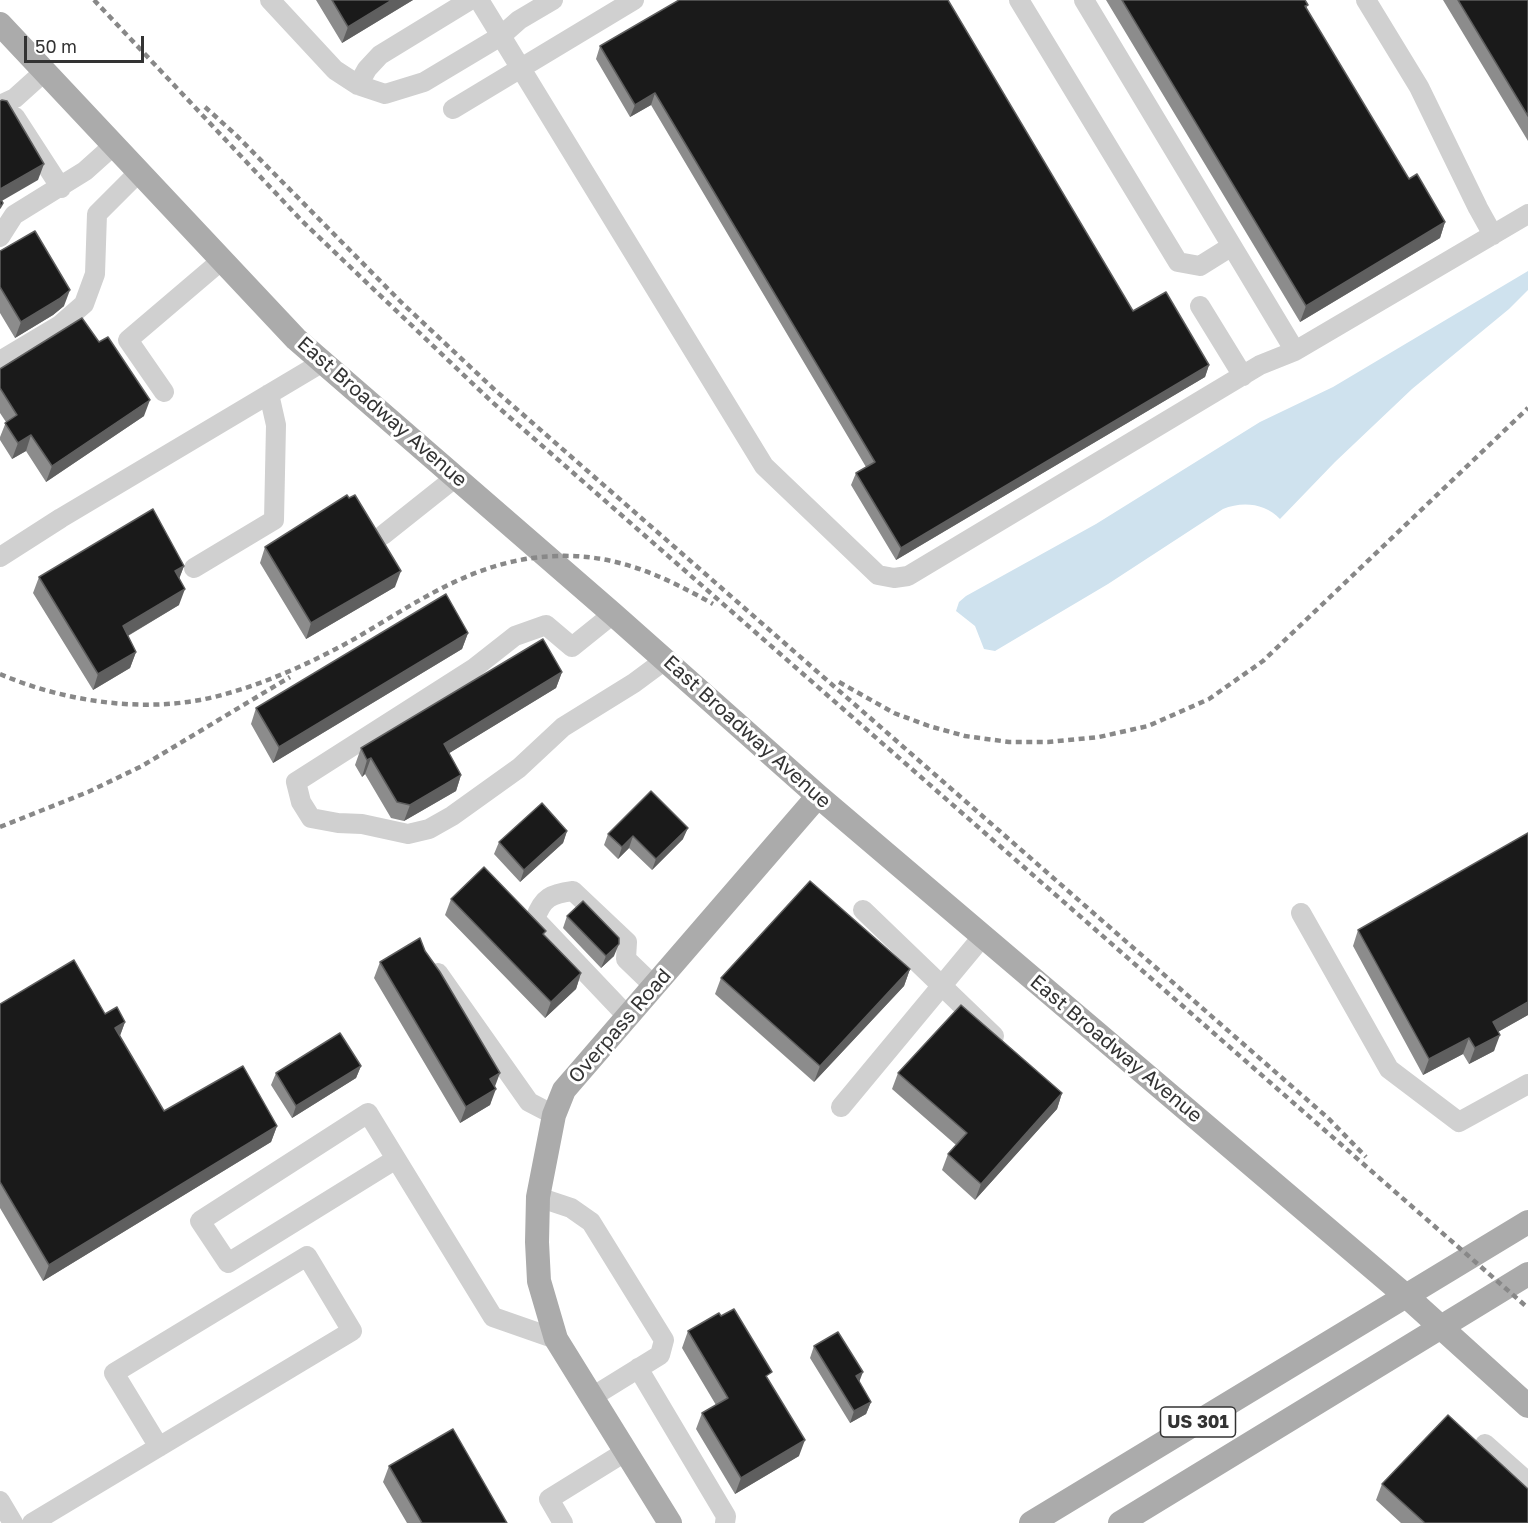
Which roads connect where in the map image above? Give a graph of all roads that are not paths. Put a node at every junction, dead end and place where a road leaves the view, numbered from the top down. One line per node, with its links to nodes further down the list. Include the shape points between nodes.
1 (270, 0): 13 (lane, via 335,70)
2 (470, 0): 13 (lane, via 380,55)
3 (479, 0): 10 (lane)
4 (553, 0): 10 (lane)
5 (634, 0): 11 (lane)
6 (1019, 0): 22 (lane, via 1178,262 1200,266)
7 (1084, 0): 22 (lane)
8 (1366, 0): 20 (lane, via 1419,87)
9 (0, 24): 12 (main road, East Broadway Avenue)
10 (501, 36): 11 (lane); 13 (lane, via 424,82 385,94)
11 (520, 68): 15 (lane); 28 (lane, via 764,466 878,575 908,576)
12 (45, 71): 14 (lane); 16 (main road, East Broadway Avenue)
13 (358, 85)
14 (3, 104): 18 (lane)
15 (453, 109)
16 (114, 145): 17 (main road, East Broadway Avenue); 18 (lane)
17 (139, 172): 23 (main road, East Broadway Avenue); 26 (lane, via 97,214 95,274 84,304 60,325)
18 (61, 188): 21 (lane, via 14,215)
19 (1528, 214): 20 (lane)
20 (1493, 235): 25 (lane)
21 (0, 237)
22 (1232, 246): 25 (lane)
23 (222, 260): 27 (main road, East Broadway Avenue, via 296,339); 29 (lane, via 128,340)
24 (1200, 306): 28 (lane)
25 (1295, 351): 28 (lane)
26 (0, 361)
27 (323, 362): 30 (lane); 31 (main road, East Broadway Avenue)
28 (1243, 376)
29 (164, 392)
30 (269, 394): 33 (lane); 34 (lane, via 276,425 274,520)
31 (456, 477): 32 (lane); 35 (main road, East Broadway Avenue)
32 (383, 535)
33 (0, 557)
34 (194, 568)
35 (613, 614): 36 (main road, East Broadway Avenue); 36 (lane, via 572,647 546,625 515,636 473,669 296,782 301,802 312,818 408,834 429,829 519,768 562,727)
36 (665, 660): 37 (main road, East Broadway Avenue)
37 (818, 796): 40 (main road, East Broadway Avenue); 43 (main road, Overpass Road)
38 (863, 910): 42 (lane)
39 (1301, 913): 46 (lane, via 1389,1069 1398,1076 1460,1122)
40 (983, 936): 42 (lane); 56 (main road, East Broadway Avenue, via 1413,1302)
41 (429, 960): 48 (lane, via 529,1102)
42 (942, 985): 45 (lane); 47 (lane)
43 (654, 986): 44 (main road, Overpass Road); 44 (lane, via 626,959 627,942 573,891 553,894 540,906 535,919)
44 (628, 1017): 48 (main road, Overpass Road, via 564,1090)
45 (996, 1038)
46 (1528, 1084)
47 (841, 1107)
48 (554, 1116): 50 (main road, Overpass Road)
49 (396, 1160): 49 (lane, via 368,1113 200,1221 228,1263); 53 (lane, via 494,1317)
50 (538, 1197): 53 (main road, Overpass Road, via 539,1281); 54 (lane, via 571,1208 591,1222 664,1340 660,1355)
51 (1528, 1222): 67 (main road, US 301)
52 (1528, 1275): 68 (main road, US 301)
53 (556, 1339): 55 (main road, Overpass Road)
54 (638, 1368): 55 (lane); 62 (lane)
55 (592, 1397): 59 (main road, Overpass Road)
56 (1528, 1406)
57 (1485, 1444): 60 (lane)
58 (159, 1447): 58 (lane, via 352,1331 307,1256 114,1373); 64 (lane)
59 (625, 1452): 65 (lane, via 549,1499); 66 (main road, Overpass Road)
60 (1528, 1482)
61 (0, 1501): 63 (lane)
62 (726, 1520)
63 (13, 1523)
64 (32, 1523)
65 (563, 1523)
66 (670, 1523)
67 (1031, 1523)
68 (1120, 1523)

